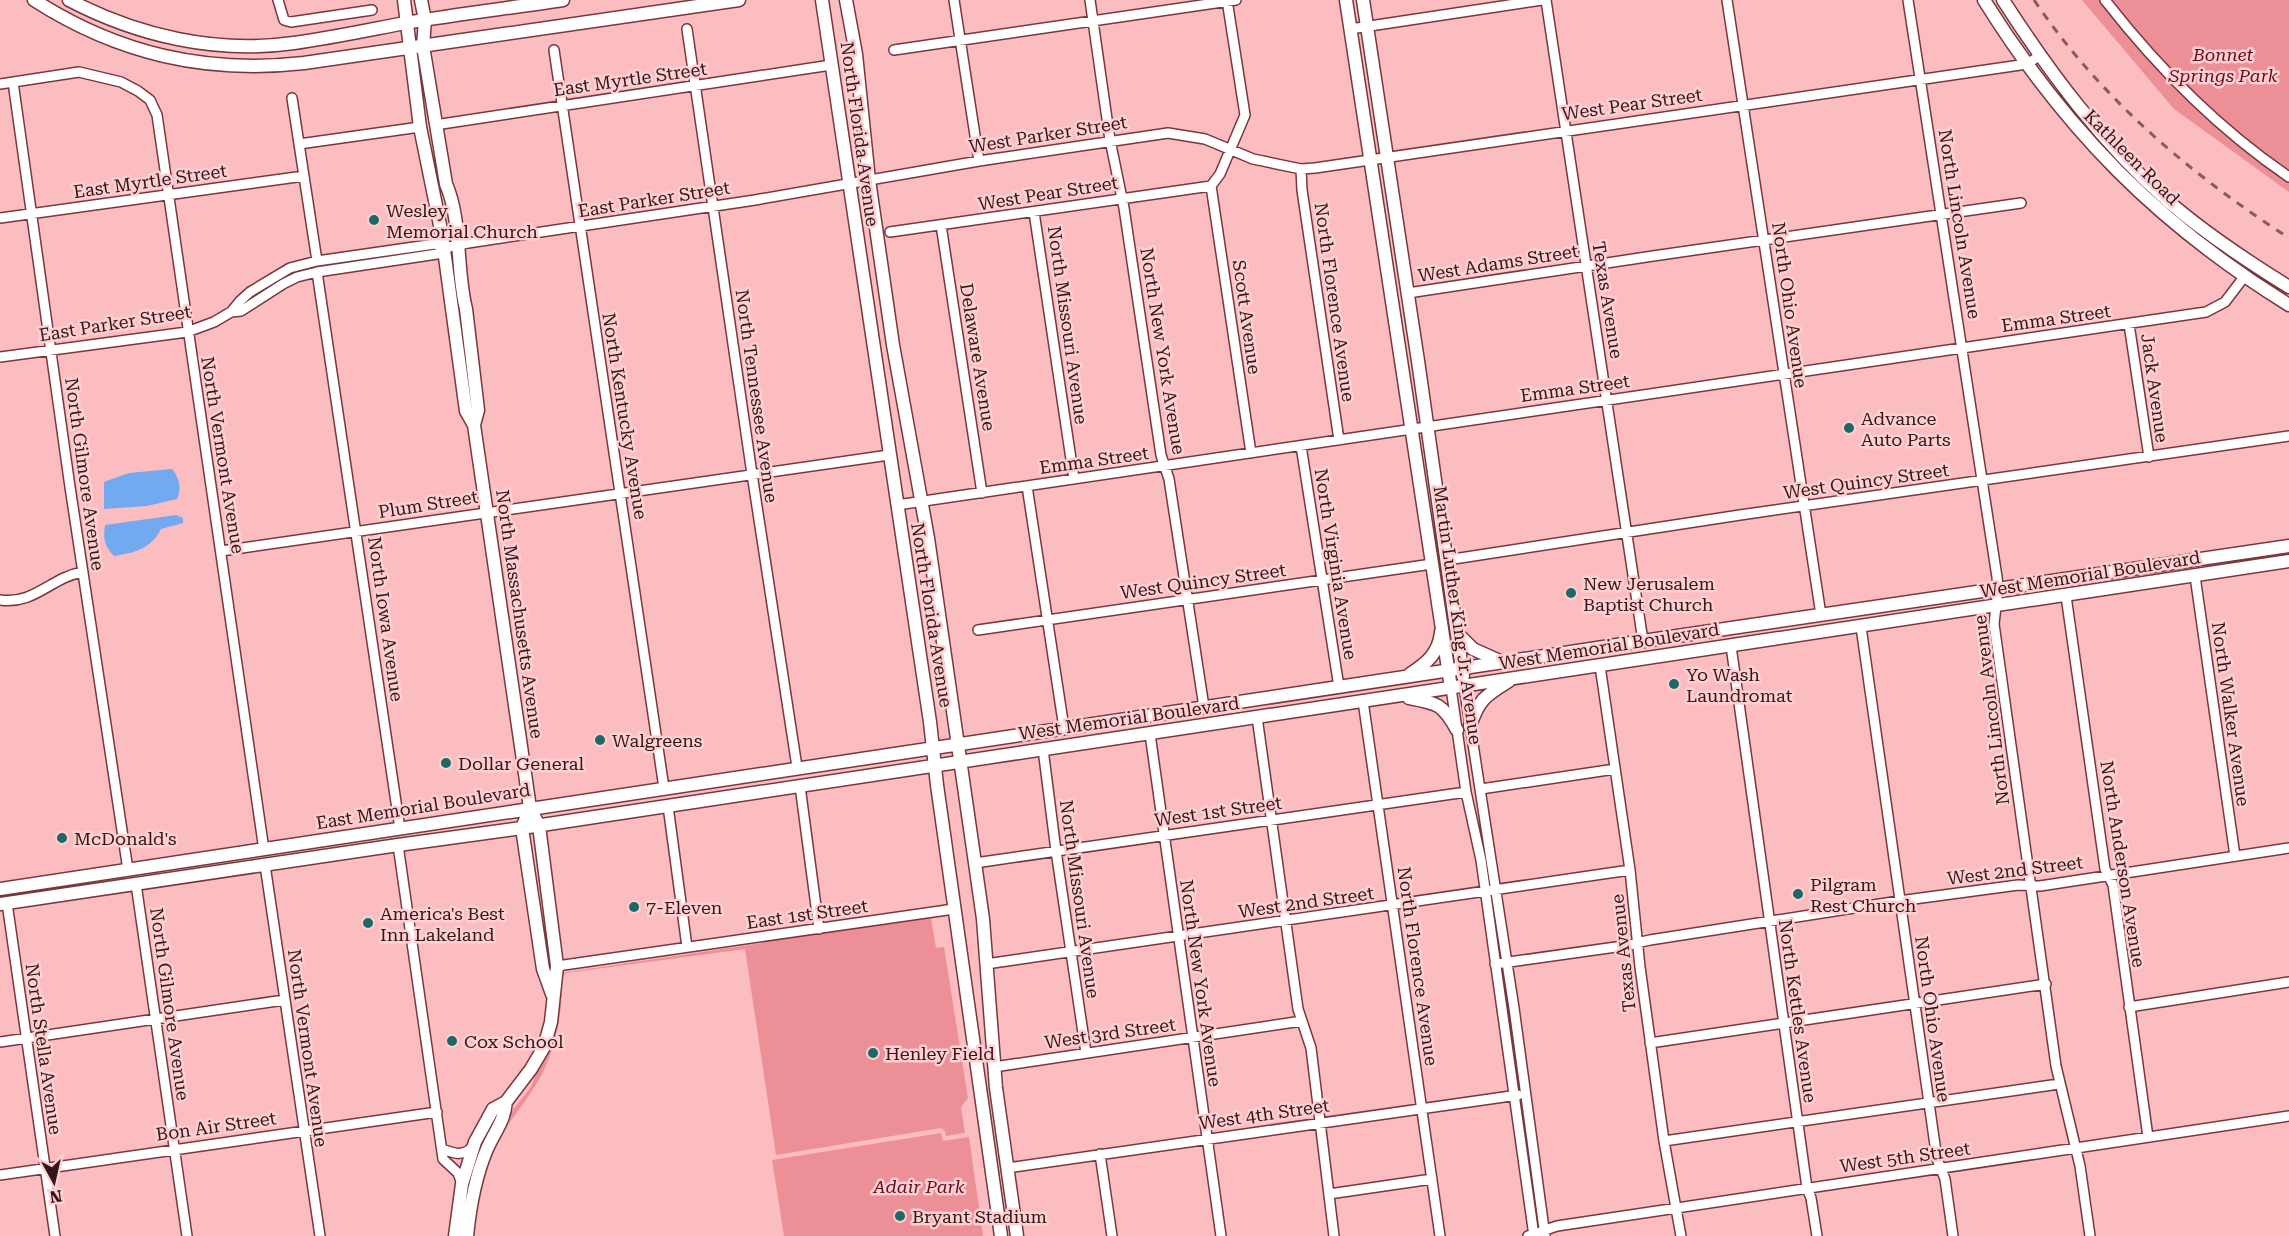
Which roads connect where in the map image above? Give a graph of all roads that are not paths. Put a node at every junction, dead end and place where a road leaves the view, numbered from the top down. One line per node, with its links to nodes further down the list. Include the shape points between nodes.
1 (34, 0): 30 (main road, via 70,21 128,46 157,56 208,65 281,66)
2 (69, 0): 24 (main road, via 148,32 179,40 236,46 293,43)
3 (278, 0): 21 (street, via 284,20 291,22)
4 (404, 0): 24 (main road, North Massachusetts Avenue)
5 (421, 0): 22 (main road, North Massachusetts Avenue)
6 (563, 0): 22 (main road)
7 (739, 0): 29 (main road)
8 (822, 0): 35 (main road, North Florida Avenue)
9 (846, 0): 55 (main road, North Florida Avenue, via 859,77)
10 (954, 0): 28 (street)
11 (1090, 0): 23 (street, North New York Avenue)
12 (1230, 0): 23 (street); 48 (street, via 1245,115)
13 (1346, 0): 27 (main road, Martin Luther King Jr. Avenue)
14 (1363, 0): 25 (main road, Martin Luther King Jr. Avenue)
15 (1544, 0): 25 (street); 45 (street, Texas Avenue)
16 (1727, 0): 42 (street, North Ohio Avenue)
17 (1908, 0): 36 (street, North Lincoln Avenue)
18 (1984, 0): 34 (main road, Kathleen Road)
19 (2003, 0): 33 (main road, Kathleen Road)
20 (2105, 0): 54 (street, via 2175,83 2226,130)
21 (372, 10)
22 (425, 20): 24 (main road); 29 (main road, North Massachusetts Avenue)
23 (1093, 21): 28 (street); 46 (street, North New York Avenue)
24 (406, 23): 30 (main road, North Massachusetts Avenue)
25 (1367, 26): 27 (street); 49 (main road, Martin Luther King Jr. Avenue)
26 (687, 29): 39 (street, North Tennessee Avenue)
27 (1350, 29): 50 (main road, Martin Luther King Jr. Avenue)
28 (961, 42): 32 (street); 51 (street)
29 (423, 45): 30 (main road); 43 (main road, North Massachusetts Avenue)
30 (409, 47): 44 (main road, North Massachusetts Avenue)
31 (554, 50): 41 (street, North Kentucky Avenue)
32 (894, 50)
33 (2039, 56): 34 (street, West Pear Street); 76 (main road, Kathleen Road, via 2117,152 2161,194 2199,227)
34 (2027, 64): 36 (street, West Pear Street); 75 (main road, Kathleen Road, via 2064,113 2128,182 2191,238)
35 (831, 65): 39 (street, East Myrtle Street); 56 (main road, North Florida Avenue)
36 (1920, 80): 42 (street, West Pear Street); 64 (street, North Lincoln Avenue)
37 (14, 82): 38 (street, North Vermont Avenue); 58 (street, North Vermont Avenue, via 79,72 121,82 138,91 150,100 157,115); 63 (street, North Gilmore Avenue)
38 (0, 84)
39 (696, 86): 41 (street, East Myrtle Street); 61 (street, North Tennessee Avenue)
40 (292, 98): 47 (street)
41 (562, 105): 43 (street, East Myrtle Street); 67 (street, North Kentucky Avenue)
42 (1743, 105): 45 (street, West Pear Street); 69 (street, North Ohio Avenue)
43 (435, 124): 70 (main road, North Massachusetts Avenue)
44 (420, 127): 47 (street); 71 (main road, North Massachusetts Avenue)
45 (1566, 131): 49 (street, West Pear Street); 73 (street, Texas Avenue)
46 (1110, 140): 48 (street, West Parker Street, via 1168,133 1205,139); 51 (street, West Parker Street); 59 (street, North New York Avenue)
47 (299, 144): 53 (street)
48 (1231, 149): 52 (street, West Pear Street, via 1254,159); 57 (street)
49 (1386, 157): 50 (street, West Pear Street); 77 (main road, Martin Luther King Jr. Avenue)
50 (1370, 160): 52 (street, West Pear Street); 89 (main road, Martin Luther King Jr. Avenue)
51 (979, 161): 55 (street, West Parker Street)
52 (1301, 169): 91 (street, North Florence Avenue)
53 (304, 176): 58 (street, East Myrtle Street); 72 (street)
54 (2289, 177)
55 (869, 180): 56 (street, East Parker Street); 103 (main road, North Florida Avenue, via 897,371)
56 (848, 183): 61 (street, East Parker Street); 94 (main road, North Florida Avenue)
57 (1211, 186): 59 (street, West Pear Street); 93 (street, Scott Avenue)
58 (168, 196): 63 (street, East Myrtle Street); 81 (street, North Vermont Avenue)
59 (1121, 198): 62 (street, West Pear Street); 96 (street, North New York Avenue)
60 (2021, 203): 64 (street, West Adams Street)
61 (713, 206): 67 (street, East Parker Street); 97 (street, North Tennessee Avenue)
62 (1034, 212): 66 (street, West Pear Street); 98 (street, North Missouri Avenue)
63 (33, 214): 65 (street, East Myrtle Street); 83 (street, North Gilmore Avenue)
64 (1942, 214): 69 (street, West Adams Street); 82 (street, North Lincoln Avenue)
65 (0, 218)
66 (941, 225): 68 (street, West Pear Street); 102 (street, Delaware Avenue)
67 (579, 226): 70 (street, East Parker Street); 101 (street, North Kentucky Avenue)
68 (890, 232)
69 (1764, 240): 73 (street, West Adams Street); 85 (street, North Ohio Avenue)
70 (458, 245): 71 (street, East Parker Street); 87 (main road, North Massachusetts Avenue, via 478,410)
71 (444, 248): 72 (street, East Parker Street, via 435,244); 74 (street, East Parker Street, via 436,254); 87 (main road, North Massachusetts Avenue, via 466,411)
72 (317, 261): 79 (street, East Parker Street, via 278,274)
73 (1586, 266): 77 (street, West Adams Street); 86 (street, Texas Avenue)
74 (317, 272): 79 (street, East Parker Street, via 283,284 241,311); 107 (street, North Iowa Avenue)
75 (2244, 277): 78 (main road, Kathleen Road); 80 (street, Emma Street, via 2225,302 2206,312)
76 (2289, 287)
77 (1408, 293): 88 (main road, Martin Luther King Jr. Avenue)
78 (2289, 305)
79 (231, 312): 81 (street, East Parker Street)
80 (2129, 324): 82 (street, Emma Street); 95 (street, Jack Avenue)
81 (187, 332): 83 (street, East Parker Street); 110 (street, North Vermont Avenue)
82 (1962, 348): 85 (street, Emma Street); 99 (street, North Lincoln Avenue)
83 (51, 350): 84 (street, East Parker Street); 115 (street, North Gilmore Avenue)
84 (0, 357)
85 (1784, 374): 86 (street, Emma Street); 105 (street, North Ohio Avenue)
86 (1607, 399): 88 (street, Emma Street); 108 (street, Texas Avenue)
87 (474, 425): 106 (main road, North Massachusetts Avenue)
88 (1427, 427): 89 (street, Emma Street); 112 (main road, Martin Luther King Jr. Avenue)
89 (1412, 430): 91 (street, Emma Street); 114 (main road, Martin Luther King Jr. Avenue)
90 (2289, 436): 95 (street, West Quincy Street)
91 (1339, 440): 92 (street, Emma Street)
92 (1301, 446): 93 (street, Emma Street); 117 (street, North Virginia Avenue)
93 (1251, 453): 96 (street, Emma Street)
94 (889, 455): 97 (street, Plum Street); 104 (main road, North Florida Avenue)
95 (2149, 457): 99 (street, West Quincy Street)
96 (1165, 466): 98 (street, Emma Street); 120 (street, North New York Avenue)
97 (752, 474): 101 (street, Plum Street); 154 (street, North Tennessee Avenue)
98 (1074, 479): 100 (street, Emma Street)
99 (1983, 482): 105 (street, West Quincy Street); 118 (street, North Lincoln Avenue)
100 (1027, 486): 102 (street, Emma Street); 125 (street)
101 (620, 493): 106 (street, Plum Street); 157 (street, North Kentucky Avenue)
102 (982, 493): 103 (street, Emma Street)
103 (922, 502): 104 (street, Emma Street); 149 (main road, North Florida Avenue)
104 (897, 505): 150 (main road, North Florida Avenue)
105 (1803, 506): 108 (street, West Quincy Street); 123 (street, North Ohio Avenue)
106 (487, 512): 107 (street, Plum Street); 162 (main road, North Massachusetts Avenue)
107 (357, 531): 110 (street, Plum Street); 166 (street, North Iowa Avenue)
108 (1626, 532): 112 (street, West Quincy Street); 130 (street, Texas Avenue)
109 (2289, 546): 111 (main road, West Memorial Boulevard)
110 (221, 551): 170 (street, North Vermont Avenue)
111 (2219, 556): 116 (main road, via 2202,566); 118 (main road, West Memorial Boulevard)
112 (1447, 560): 129 (main road, Martin Luther King Jr. Avenue)
113 (2289, 561): 116 (main road, West Memorial Boulevard)
114 (1432, 564): 117 (street, West Quincy Street); 124 (main road, Martin Luther King Jr. Avenue)
115 (83, 572): 121 (street, via 63,577 31,597); 176 (street, North Gilmore Avenue)
116 (2195, 576): 119 (main road, West Memorial Boulevard); 172 (street, North Walker Avenue)
117 (1322, 580): 120 (street, West Quincy Street); 139 (street, North Virginia Avenue)
118 (1998, 588): 122 (street, North Lincoln Avenue); 123 (main road, West Memorial Boulevard)
119 (2066, 596): 122 (main road, West Memorial Boulevard); 178 (street, North Anderson Avenue)
120 (1186, 599): 125 (street, West Quincy Street); 143 (street, North New York Avenue)
121 (0, 600)
122 (1995, 607): 127 (main road, West Memorial Boulevard); 181 (street, North Lincoln Avenue, via 1994,624)
123 (1821, 615): 126 (main road, West Memorial Boulevard)
124 (1442, 619): 135 (main road, Martin Luther King Jr. Avenue); 136 (main road, via 1440,645 1423,666)
125 (1047, 620): 128 (street, West Quincy Street); 146 (street)
126 (1760, 623): 130 (main road, West Memorial Boulevard); 131 (main road, via 1736,636)
127 (1861, 627): 131 (main road, West Memorial Boulevard); 186 (street, North Ohio Avenue)
128 (978, 630)
129 (1458, 634): 132 (main road, via 1473,649); 134 (main road, Martin Luther King Jr. Avenue)
130 (1643, 640): 132 (main road, West Memorial Boulevard)
131 (1731, 646): 133 (main road, West Memorial Boulevard); 191 (street, North Kettles Avenue)
132 (1504, 663): 134 (main road, West Memorial Boulevard)
133 (1600, 666): 137 (main road, West Memorial Boulevard); 155 (street, Texas Avenue)
134 (1463, 669): 135 (main road, West Memorial Boulevard); 138 (main road, Martin Luther King Jr. Avenue)
135 (1449, 671): 136 (main road, West Memorial Boulevard); 140 (main road, Martin Luther King Jr. Avenue)
136 (1404, 677): 139 (main road, West Memorial Boulevard)
137 (1513, 679): 138 (main road, West Memorial Boulevard); 145 (main road, via 1482,699)
138 (1464, 686): 140 (main road, West Memorial Boulevard); 145 (street, Martin Luther King Jr. Avenue)
139 (1339, 687): 143 (main road, West Memorial Boulevard)
140 (1451, 688): 141 (main road, West Memorial Boulevard); 147 (street, Martin Luther King Jr. Avenue)
141 (1399, 696): 142 (main road, West Memorial Boulevard); 147 (main road, via 1437,704)
142 (1363, 701): 144 (main road, West Memorial Boulevard); 160 (street, North Florence Avenue)
143 (1204, 707): 146 (main road, West Memorial Boulevard)
144 (1257, 717): 148 (main road, West Memorial Boulevard); 163 (street)
145 (1470, 726): 158 (street, Martin Luther King Jr. Avenue)
146 (1064, 728): 149 (main road, West Memorial Boulevard)
147 (1457, 730): 159 (street, Martin Luther King Jr. Avenue)
148 (1150, 734): 151 (main road, West Memorial Boulevard); 167 (street, North New York Avenue)
149 (958, 743): 150 (main road, East Memorial Boulevard); 152 (main road, North Florida Avenue)
150 (933, 747): 153 (main road, North Florida Avenue); 154 (main road, East Memorial Boulevard)
151 (1043, 749): 152 (main road, West Memorial Boulevard); 171 (street, North Missouri Avenue)
152 (961, 761): 153 (main road, West Memorial Boulevard); 174 (main road, North Florida Avenue)
153 (935, 765): 156 (main road, East Memorial Boulevard); 179 (main road, North Florida Avenue)
154 (797, 767): 157 (main road, East Memorial Boulevard)
155 (1615, 769): 158 (street); 177 (street, Texas Avenue)
156 (800, 786): 161 (main road, East Memorial Boulevard); 192 (street)
157 (664, 788): 162 (main road, East Memorial Boulevard)
158 (1481, 789): 183 (street, Martin Luther King Jr. Avenue)
159 (1466, 792): 160 (street, West 1st Street); 184 (street, Martin Luther King Jr. Avenue)
160 (1379, 804): 163 (street, West 1st Street); 188 (street, North Florence Avenue)
161 (668, 806): 164 (main road, East Memorial Boulevard); 195 (street)
162 (530, 807): 164 (main road); 165 (main road); 166 (main road, East Memorial Boulevard)
163 (1271, 819): 167 (street, West 1st Street); 190 (street)
164 (539, 826): 165 (main road, East Memorial Boulevard); 200 (main road)
165 (522, 828): 168 (main road, East Memorial Boulevard); 203 (main road, via 543,969)
166 (400, 829): 170 (main road, East Memorial Boulevard)
167 (1164, 836): 171 (street, West 1st Street); 193 (street, North New York Avenue)
168 (398, 845): 175 (main road, East Memorial Boulevard); 222 (street)
169 (2289, 848): 172 (street, West 2nd Street)
170 (264, 850): 173 (main road, East Memorial Boulevard)
171 (1056, 851): 174 (street, West 1st Street); 196 (street, North Missouri Avenue)
172 (2235, 856): 178 (street, West 2nd Street)
173 (185, 862): 176 (main road, East Memorial Boulevard); 180 (main road)
174 (975, 863): 198 (main road, North Florida Avenue)
175 (266, 865): 180 (main road, East Memorial Boulevard); 204 (street, North Vermont Avenue)
176 (128, 870): 182 (main road, East Memorial Boulevard); 185 (main road, via 118,877)
177 (1630, 870): 183 (street, West 2nd Street); 194 (street, Texas Avenue)
178 (2107, 875): 181 (street, West 2nd Street); 206 (street, North Anderson Avenue, via 2113,885)
179 (950, 879): 189 (main road, North Florida Avenue); 215 (main road, via 960,901 979,1042)
180 (136, 884): 185 (main road, East Memorial Boulevard); 207 (street, North Gilmore Avenue)
181 (2031, 885): 186 (street, West 2nd Street); 202 (street, North Lincoln Avenue)
182 (0, 889)
183 (1495, 891): 184 (street, West 2nd Street); 197 (street, Martin Luther King Jr. Avenue)
184 (1484, 893): 188 (street, West 2nd Street); 199 (street, Martin Luther King Jr. Avenue)
185 (54, 897): 187 (main road, East Memorial Boulevard)
186 (1899, 901): 191 (street, West 2nd Street); 205 (street, North Ohio Avenue)
187 (4, 904): 210 (street, North Stella Avenue)
188 (1393, 906): 190 (street, West 2nd Street); 221 (street, North Florence Avenue)
189 (954, 909): 192 (street, East 1st Street); 251 (main road, North Florida Avenue)
190 (1285, 920): 193 (street, West 2nd Street); 208 (street)
191 (1769, 921): 194 (street, West 2nd Street); 209 (street, North Kettles Avenue)
192 (819, 929): 195 (street, East 1st Street)
193 (1178, 937): 196 (street, West 2nd Street); 211 (street, North New York Avenue)
194 (1638, 942): 197 (street, West 2nd Street); 213 (street, Texas Avenue)
195 (687, 947): 200 (street, East 1st Street)
196 (1071, 952): 198 (street, West 2nd Street); 214 (street, North Missouri Avenue)
197 (1507, 962): 199 (street, West 2nd Street); 217 (street, Martin Luther King Jr. Avenue)
198 (987, 964): 215 (main road, North Florida Avenue)
199 (1495, 964): 218 (street, Martin Luther King Jr. Avenue)
200 (557, 966): 203 (main road)
201 (2289, 982): 206 (street)
202 (2046, 984): 205 (street); 216 (street, North Lincoln Avenue)
203 (553, 996): 219 (main road, via 544,1047)
204 (284, 1000): 207 (street); 226 (street, North Vermont Avenue)
205 (1913, 1003): 209 (street); 220 (street, North Ohio Avenue)
206 (2128, 1007): 227 (street, North Anderson Avenue)
207 (154, 1020): 210 (street); 232 (street, North Gilmore Avenue)
208 (1302, 1021): 211 (street, West 3rd Street); 224 (street, via 1311,1048)
209 (1783, 1022): 213 (street); 225 (street, North Kettles Avenue)
210 (26, 1038): 212 (street); 235 (street, North Stella Avenue)
211 (1193, 1038): 214 (street, West 3rd Street); 228 (street, North New York Avenue)
212 (0, 1042)
213 (1650, 1043): 230 (street, Texas Avenue)
214 (1086, 1053): 215 (street, West 3rd Street)
215 (994, 1067): 236 (main road, North Florida Avenue)
216 (2059, 1084): 220 (street); 231 (street, North Lincoln Avenue)
217 (1526, 1094): 218 (street, West 4th Street); 244 (street, Martin Luther King Jr. Avenue)
218 (1514, 1096): 221 (street, West 4th Street); 245 (street, Martin Luther King Jr. Avenue)
219 (506, 1102): 229 (main road, via 493,1109); 250 (main road, via 505,1116 487,1148 474,1185)
220 (1929, 1102): 225 (street); 237 (street, North Ohio Avenue, via 1936,1159)
221 (1422, 1109): 224 (street, West 4th Street); 239 (street, North Florence Avenue)
222 (437, 1112): 226 (street, Bon Air Street); 233 (street)
223 (2289, 1116): 227 (street, West 5th Street)
224 (1320, 1123): 228 (street, West 4th Street); 242 (street)
225 (1797, 1123): 230 (street); 241 (street, North Kettles Avenue)
226 (303, 1131): 232 (street, Bon Air Street); 248 (street, North Vermont Avenue)
227 (2148, 1137): 231 (street, West 5th Street)
228 (1207, 1139): 234 (street, West 4th Street); 254 (street, North New York Avenue)
229 (475, 1142): 233 (street, via 463,1154); 240 (main road)
230 (1664, 1142): 243 (street, Texas Avenue)
231 (2076, 1148): 237 (street, West 5th Street); 260 (street, North Lincoln Avenue)
232 (174, 1149): 235 (street, Bon Air Street); 247 (street, North Gilmore Avenue)
233 (442, 1149): 240 (street, via 443,1159 459,1173)
234 (1100, 1154): 236 (street, West 4th Street); 253 (street)
235 (45, 1168): 238 (street, Bon Air Street); 246 (street, North Stella Avenue)
236 (1007, 1168): 252 (main road, North Florida Avenue)
237 (1941, 1168): 241 (street, West 5th Street); 259 (street, North Ohio Avenue)
238 (0, 1175)
239 (1432, 1179): 242 (street); 256 (street, North Florence Avenue)
240 (462, 1184): 249 (main road)
241 (1807, 1188): 243 (street, West 5th Street); 258 (street, North Kettles Avenue)
242 (1329, 1194): 255 (street)
243 (1675, 1207): 244 (street, West 5th Street); 257 (street, Texas Avenue)
244 (1544, 1233): 245 (street, West 5th Street)
245 (1532, 1235)
246 (55, 1236)
247 (187, 1236)
248 (320, 1236)
249 (455, 1236)
250 (467, 1236)
251 (1001, 1236)
252 (1017, 1236)
253 (1112, 1236)
254 (1221, 1236)
255 (1334, 1236)
256 (1440, 1236)
257 (1681, 1236)
258 (1817, 1236)
259 (1953, 1236)
260 (2090, 1236)

